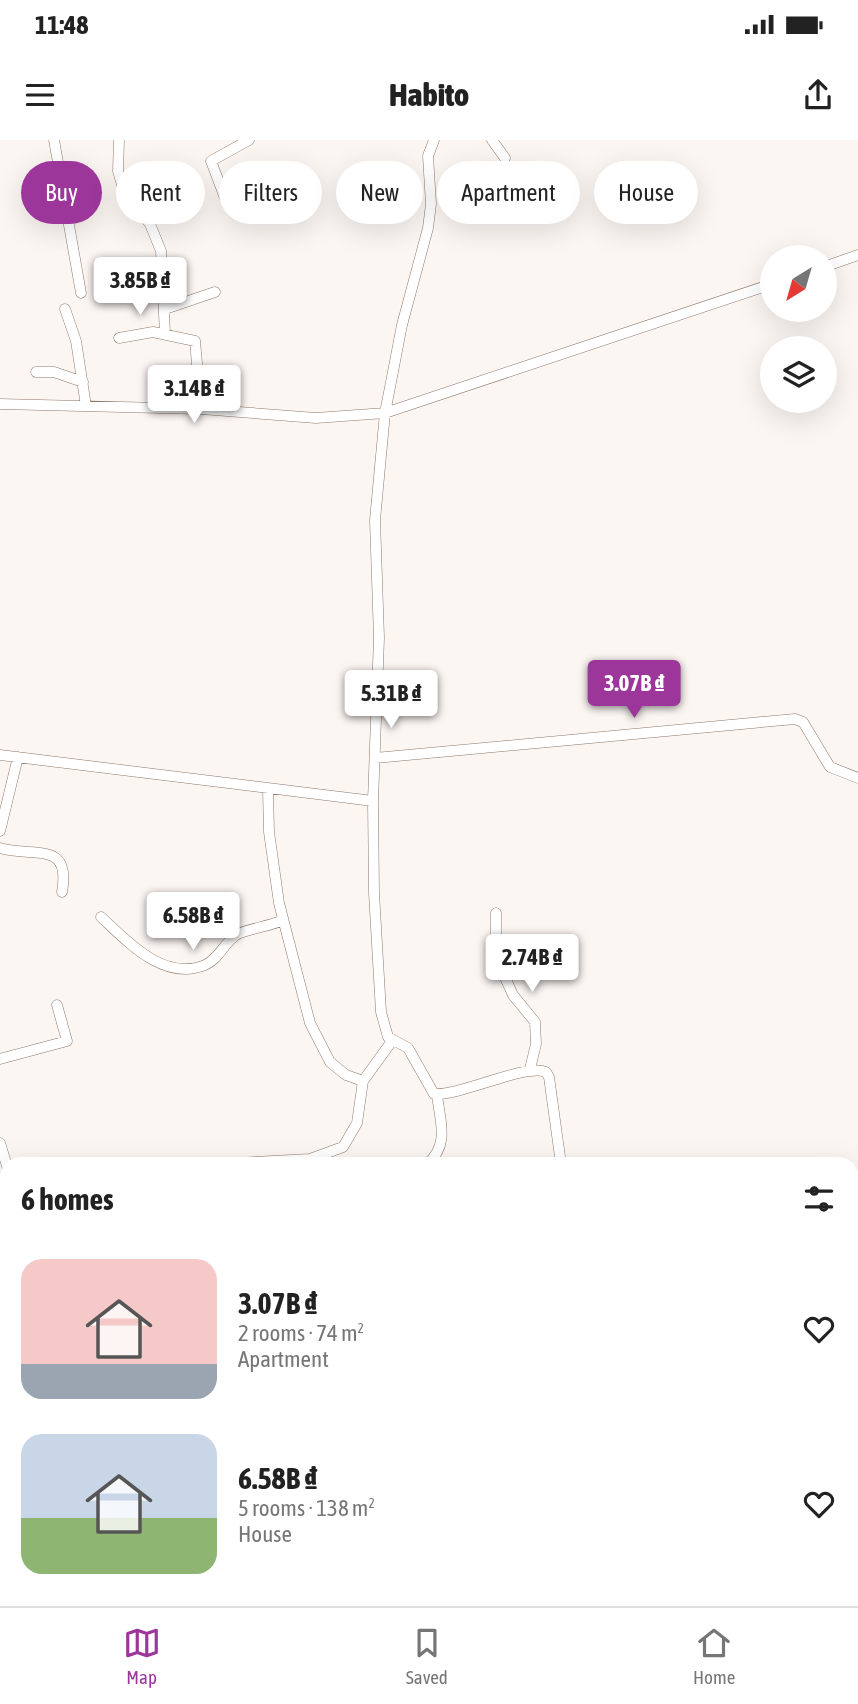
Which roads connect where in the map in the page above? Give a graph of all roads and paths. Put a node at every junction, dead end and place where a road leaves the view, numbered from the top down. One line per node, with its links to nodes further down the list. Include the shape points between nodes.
1 (54, 140): 12 (street)
2 (119, 140): 14 (street, via 118,171 125,194 150,224 161,251)
3 (249, 140): 7 (street, via 211,162)
4 (434, 140): 22 (street, via 428,156 428,228 410,286)
5 (492, 140): 6 (street)
6 (505, 159)
7 (219, 183)
8 (858, 256): 9 (street)
9 (837, 263)
10 (760, 288): 22 (street)
11 (215, 292): 14 (street)
12 (81, 293)
13 (65, 309): 18 (street)
14 (165, 309): 15 (street)
15 (165, 334): 16 (street, via 139,332); 21 (street, via 195,341 198,346)
16 (119, 338)
17 (36, 372): 18 (street, via 54,372)
18 (83, 382): 20 (street)
19 (0, 404): 20 (street)
20 (86, 407): 21 (street)
21 (201, 410): 22 (street, via 316,418)
22 (385, 413): 25 (street, via 375,520 379,638)
23 (0, 755): 24 (street)
24 (18, 757): 27 (street); 29 (street)
25 (375, 758): 26 (street, via 800,720 830,767); 28 (street)
26 (858, 778)
27 (268, 790): 28 (street); 34 (street, via 269,832)
28 (373, 801): 36 (street, via 381,1012 384,1030)
29 (0, 831)
30 (0, 848): 31 (street, via 47,854 61,862 65,872)
31 (62, 892)
32 (496, 912): 38 (street, via 496,957 513,995 536,1022)
33 (101, 918): 34 (street, via 137,950 183,970 206,965 238,933)
34 (283, 920): 39 (street, via 318,1042 338,1070)
35 (57, 1005): 37 (street, via 66,1041)
36 (393, 1041): 39 (street); 40 (street, via 408,1048)
37 (0, 1059)
38 (530, 1069): 40 (street); 43 (street, via 550,1077)
39 (363, 1081): 41 (street, via 350,1140)
40 (437, 1095): 42 (street, via 443,1144)
41 (321, 1157)
42 (435, 1157)
43 (560, 1157)

